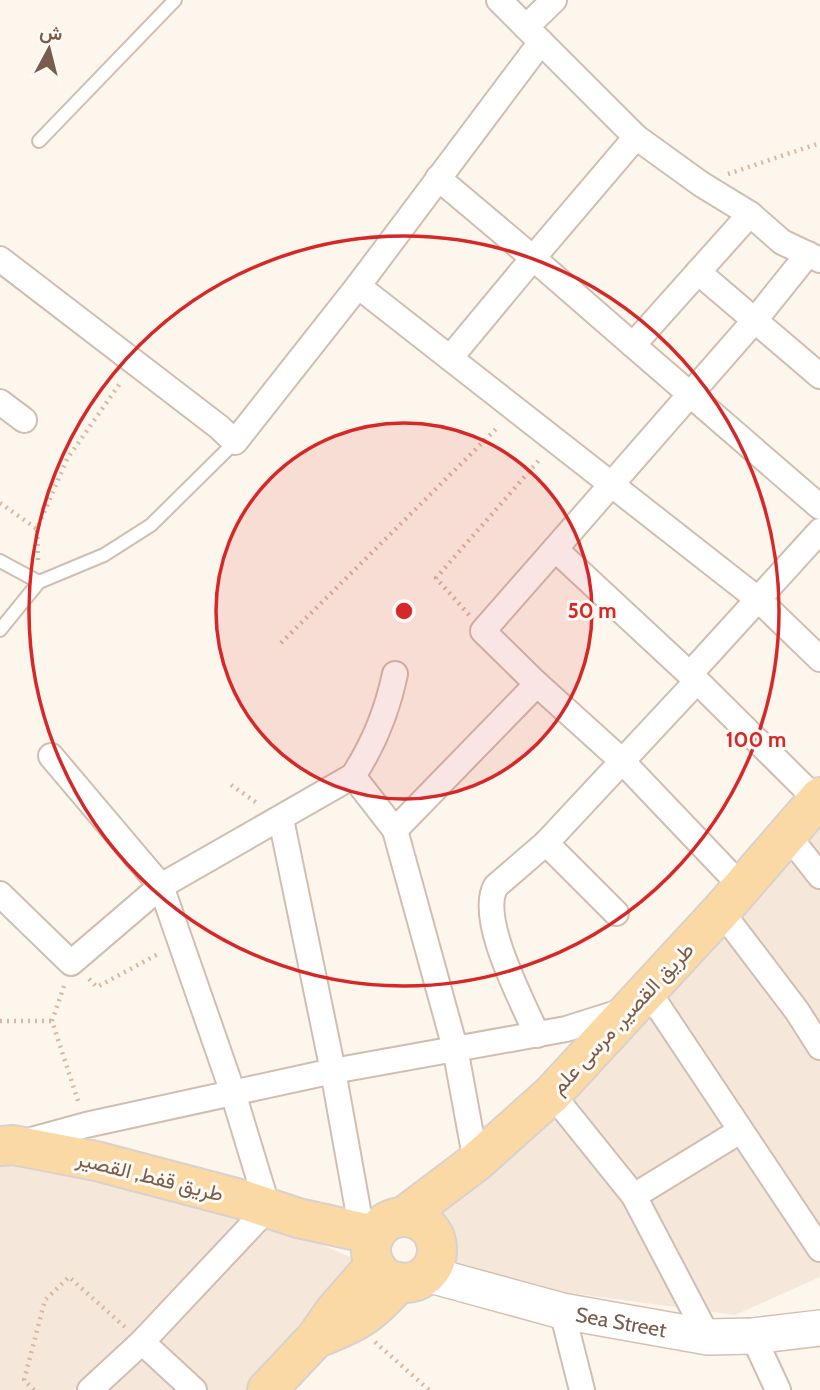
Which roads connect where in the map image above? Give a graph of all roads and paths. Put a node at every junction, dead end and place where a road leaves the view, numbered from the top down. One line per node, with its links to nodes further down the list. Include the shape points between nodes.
1 (175, 0): 6 (lane)
2 (499, 0): 4 (street)
3 (554, 0): 4 (street)
4 (533, 34): 5 (street); 8 (street)
5 (636, 137): 9 (street); 12 (street)
6 (39, 141)
7 (820, 143): 9 (path)
8 (438, 178): 12 (street); 15 (street)
9 (701, 184): 10 (street)
10 (750, 214): 11 (street, via 782,242); 14 (street)
11 (814, 257): 16 (street)
12 (533, 258): 17 (street); 18 (street)
13 (0, 259): 19 (street)
14 (698, 272): 16 (street); 17 (street)
15 (358, 286): 18 (street); 26 (street)
16 (755, 320): 20 (street); 21 (street)
17 (633, 345): 21 (street)
18 (450, 358): 23 (street)
19 (135, 362): 26 (street); 30 (path, via 67,459)
20 (820, 376)
21 (690, 394): 27 (street); 29 (street)
22 (0, 402): 24 (street)
23 (516, 409): 25 (street); 38 (path)
24 (24, 420)
25 (556, 440): 27 (street); 37 (path, via 436,578)
26 (235, 442): 34 (lane, via 151,525 104,555)
27 (612, 485): 32 (street); 35 (street)
28 (0, 503): 30 (path)
29 (820, 506)
30 (37, 529): 34 (path)
31 (820, 531): 35 (street)
32 (555, 549): 37 (street); 41 (street)
33 (0, 561): 34 (lane)
34 (39, 582): 36 (lane)
35 (759, 600): 39 (street); 41 (street)
36 (0, 630)
37 (483, 631): 42 (street)
38 (281, 643)
39 (820, 659)
40 (395, 674): 45 (street, via 378,732)
41 (693, 677): 44 (street); 46 (street)
42 (537, 684): 44 (street); 48 (street)
43 (51, 756): 52 (street)
44 (621, 760): 50 (street); 54 (street)
45 (353, 776): 47 (street); 48 (street)
46 (819, 799): 49 (main road, طريق القصير, مرسى علم)
47 (281, 819): 52 (street); 64 (street)
48 (395, 830): 63 (street)
49 (787, 834): 51 (street); 54 (main road, طريق القصير, مرسى علم)
50 (546, 843): 55 (street); 61 (street, via 496,886 490,904 497,941)
51 (820, 876)
52 (161, 886): 56 (street); 57 (street)
53 (0, 894): 57 (street)
54 (731, 898): 58 (main road, طريق القصير, مرسى علم); 62 (street)
55 (616, 914)
56 (179, 943): 57 (path, via 97,987); 65 (street)
57 (72, 963): 60 (path)
58 (639, 1000): 61 (street, via 566,1029); 66 (main road, طريق القصير, مرسى علم); 68 (street)
59 (0, 1021): 60 (path)
60 (52, 1021): 67 (path)
61 (537, 1035): 63 (street)
62 (820, 1047)
63 (455, 1048): 64 (street); 70 (street)
64 (333, 1070): 65 (street); 74 (street)
65 (233, 1093): 67 (street); 72 (street)
66 (552, 1094): 70 (main road, طريق القصير, مرسى علم); 71 (street)
67 (86, 1125): 69 (street)
68 (740, 1131): 71 (street); 73 (street)
69 (6, 1146): 72 (main road, طريق قفط, القصير, via 96,1161)
70 (475, 1162): 74 (main road, طريق القصير, مرسى علم)
71 (634, 1196): 79 (street)
72 (283, 1213): 74 (main road, طريق قفط, القصير); 81 (street)
73 (820, 1249)
74 (388, 1252): 75 (street, Sea Street); 76 (main road, via 378,1306); 80 (main road)
75 (562, 1311): 79 (street, Sea Street); 87 (street)
76 (353, 1323): 80 (main road); 86 (path)
77 (820, 1328): 78 (street, Sea Street)
78 (753, 1336): 79 (street, Sea Street); 88 (street)
79 (708, 1337)
80 (316, 1338): 85 (main road)
81 (142, 1342): 82 (path, via 69,1277 45,1300 24,1380); 83 (street); 84 (street)
82 (34, 1390)
83 (90, 1390)
84 (194, 1390)
85 (267, 1390)
86 (429, 1390)
87 (582, 1390)
88 (778, 1390)

